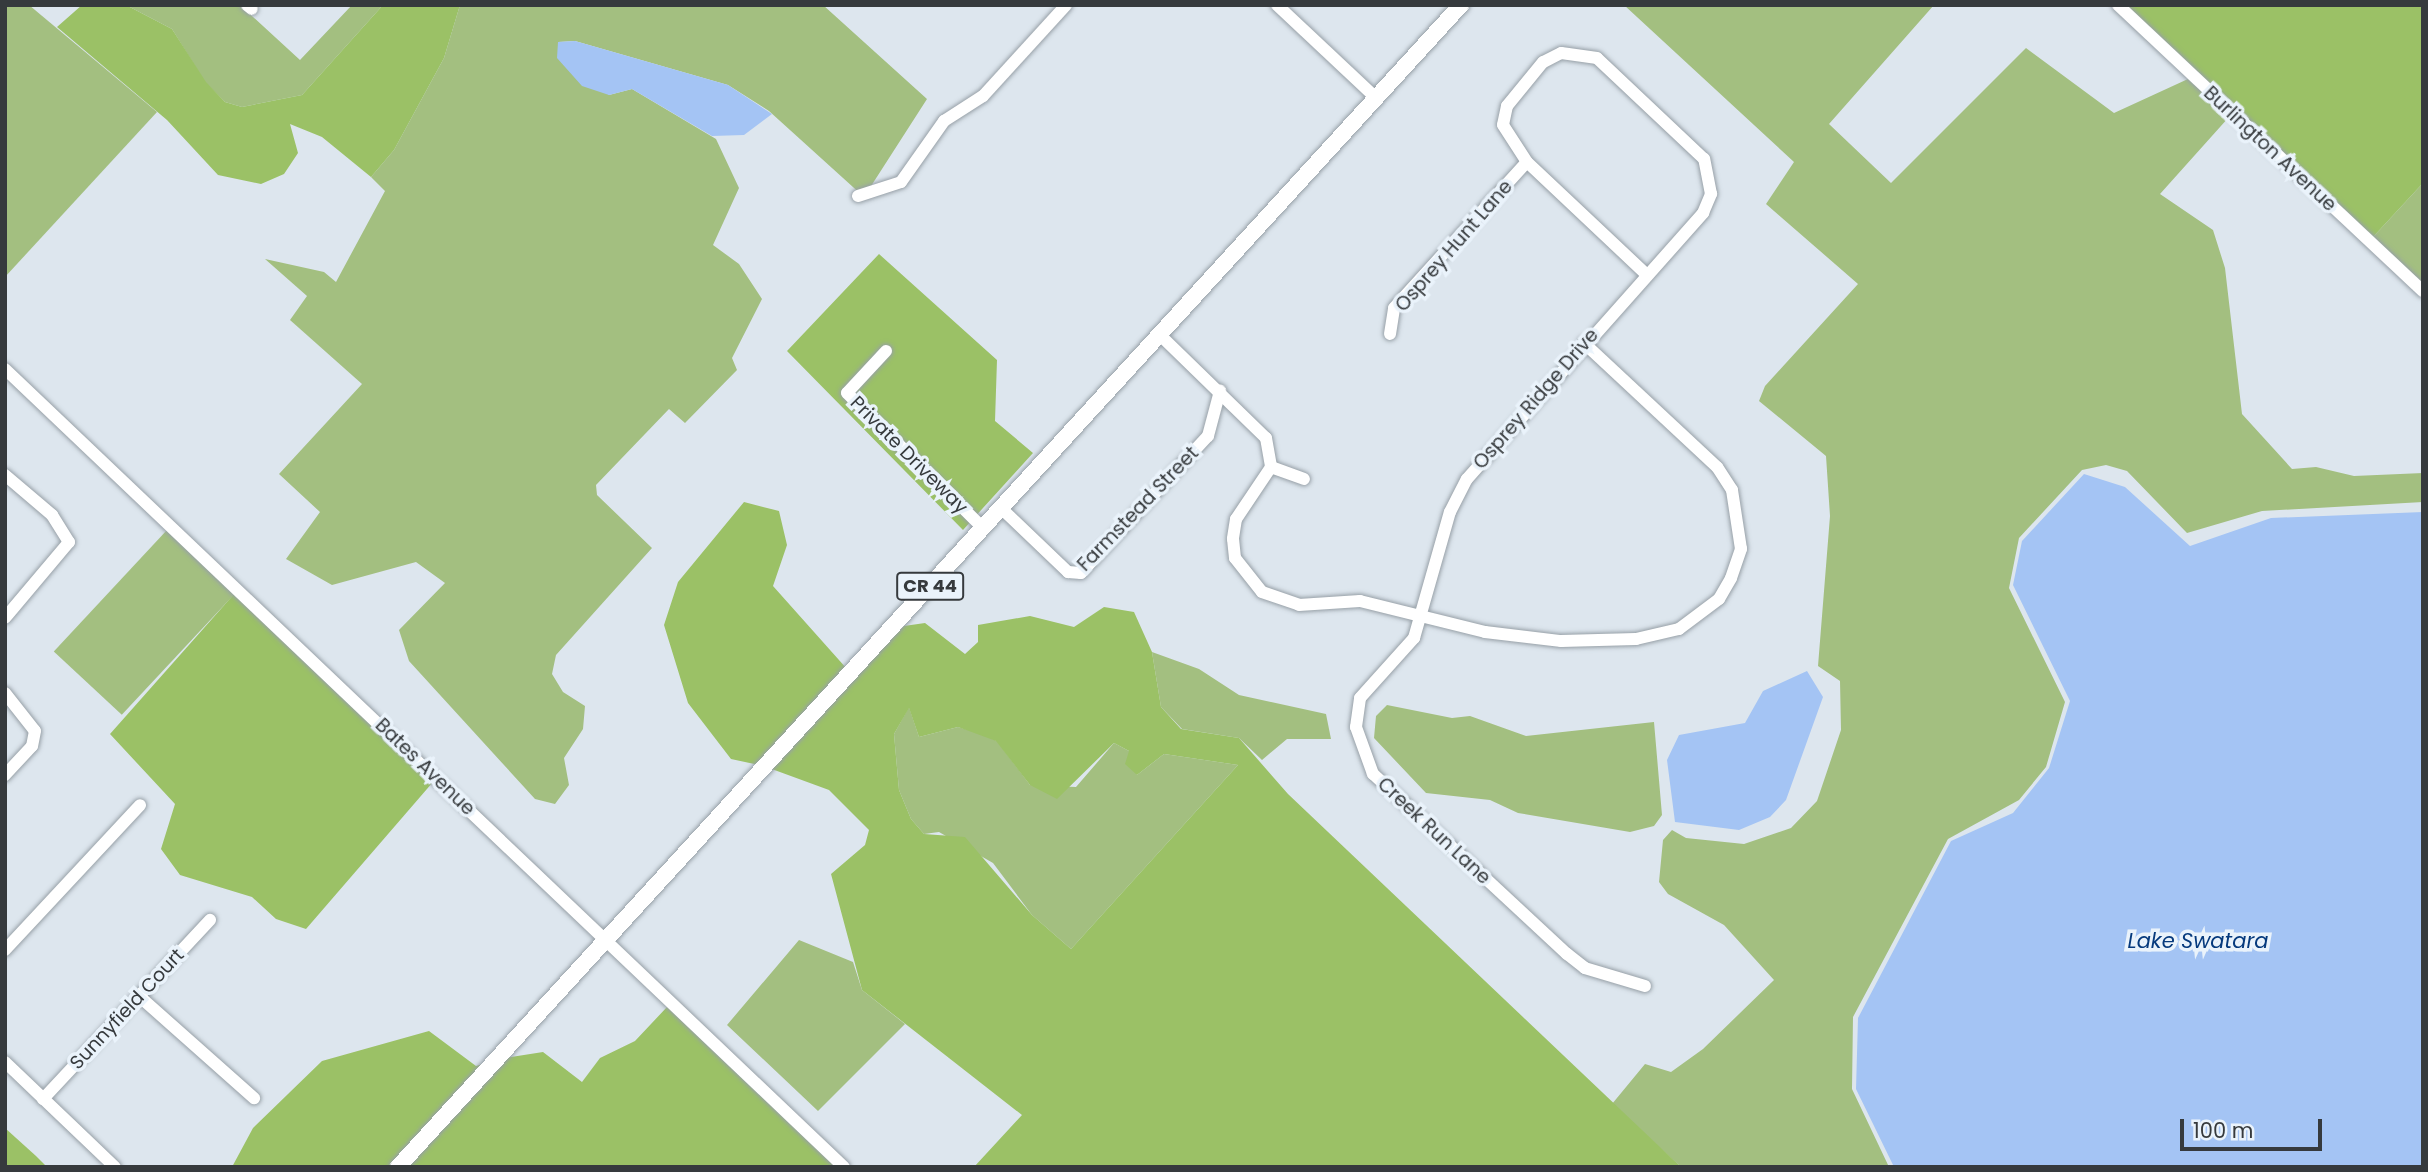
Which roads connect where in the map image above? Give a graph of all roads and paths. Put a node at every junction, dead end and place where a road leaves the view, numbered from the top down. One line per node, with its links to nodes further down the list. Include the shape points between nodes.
1 (1066, 5): 7 (street, via 984,96 944,121 901,182)
2 (1277, 5): 5 (street)
3 (1461, 5): 5 (main road, CR 44)
4 (2118, 5): 9 (street, Burlington Avenue)
5 (1376, 98): 11 (main road, CR 44)
6 (1527, 162): 8 (street, Osprey Ridge Drive); 8 (street, Osprey Ridge Drive, via 1503,125 1507,106 1543,62 1561,53 1597,58 1704,159 1712,176 1703,214); 10 (street, Osprey Hunt Lane, via 1394,308)
7 (858, 196)
8 (1647, 275): 12 (street, Osprey Ridge Drive)
9 (2423, 291)
10 (1390, 334)
11 (1160, 335): 15 (street); 19 (main road, CR 44)
12 (1584, 344): 21 (street, Osprey Ridge Drive, via 1467,479 1450,512); 21 (street, via 1717,467 1732,490 1741,549 1725,588 1679,629 1636,639 1561,641)
13 (886, 351): 20 (street, Private Driveway, via 846,393)
14 (5, 369): 27 (street, Bates Avenue)
15 (1220, 391): 16 (street, via 1266,439); 19 (street, Farmstead Street, via 1208,436 1081,573 1070,573)
16 (1271, 467): 18 (street); 21 (street, via 1237,519 1235,558 1246,577 1279,601 1360,601)
17 (5, 475): 22 (street, via 52,515 69,542)
18 (1304, 478)
19 (1001, 508): 20 (main road, CR 44)
20 (983, 528): 27 (main road, CR 44)
21 (1422, 617): 29 (street, Creek Run Lane, via 1406,650 1360,698 1360,751 1373,774 1567,954 1596,973)
22 (5, 618)
23 (5, 693): 24 (street, via 35,731 32,746)
24 (5, 775)
25 (140, 806): 28 (street)
26 (210, 920): 30 (street, Sunnyfield Court)
27 (606, 942): 35 (main road, CR 44); 36 (street, Bates Avenue)
28 (5, 950)
29 (1645, 986)
30 (139, 996): 32 (street); 33 (street, Sunnyfield Court)
31 (5, 1062): 33 (street)
32 (254, 1098)
33 (43, 1099): 34 (street)
34 (115, 1167)
35 (398, 1167)
36 (844, 1167)

